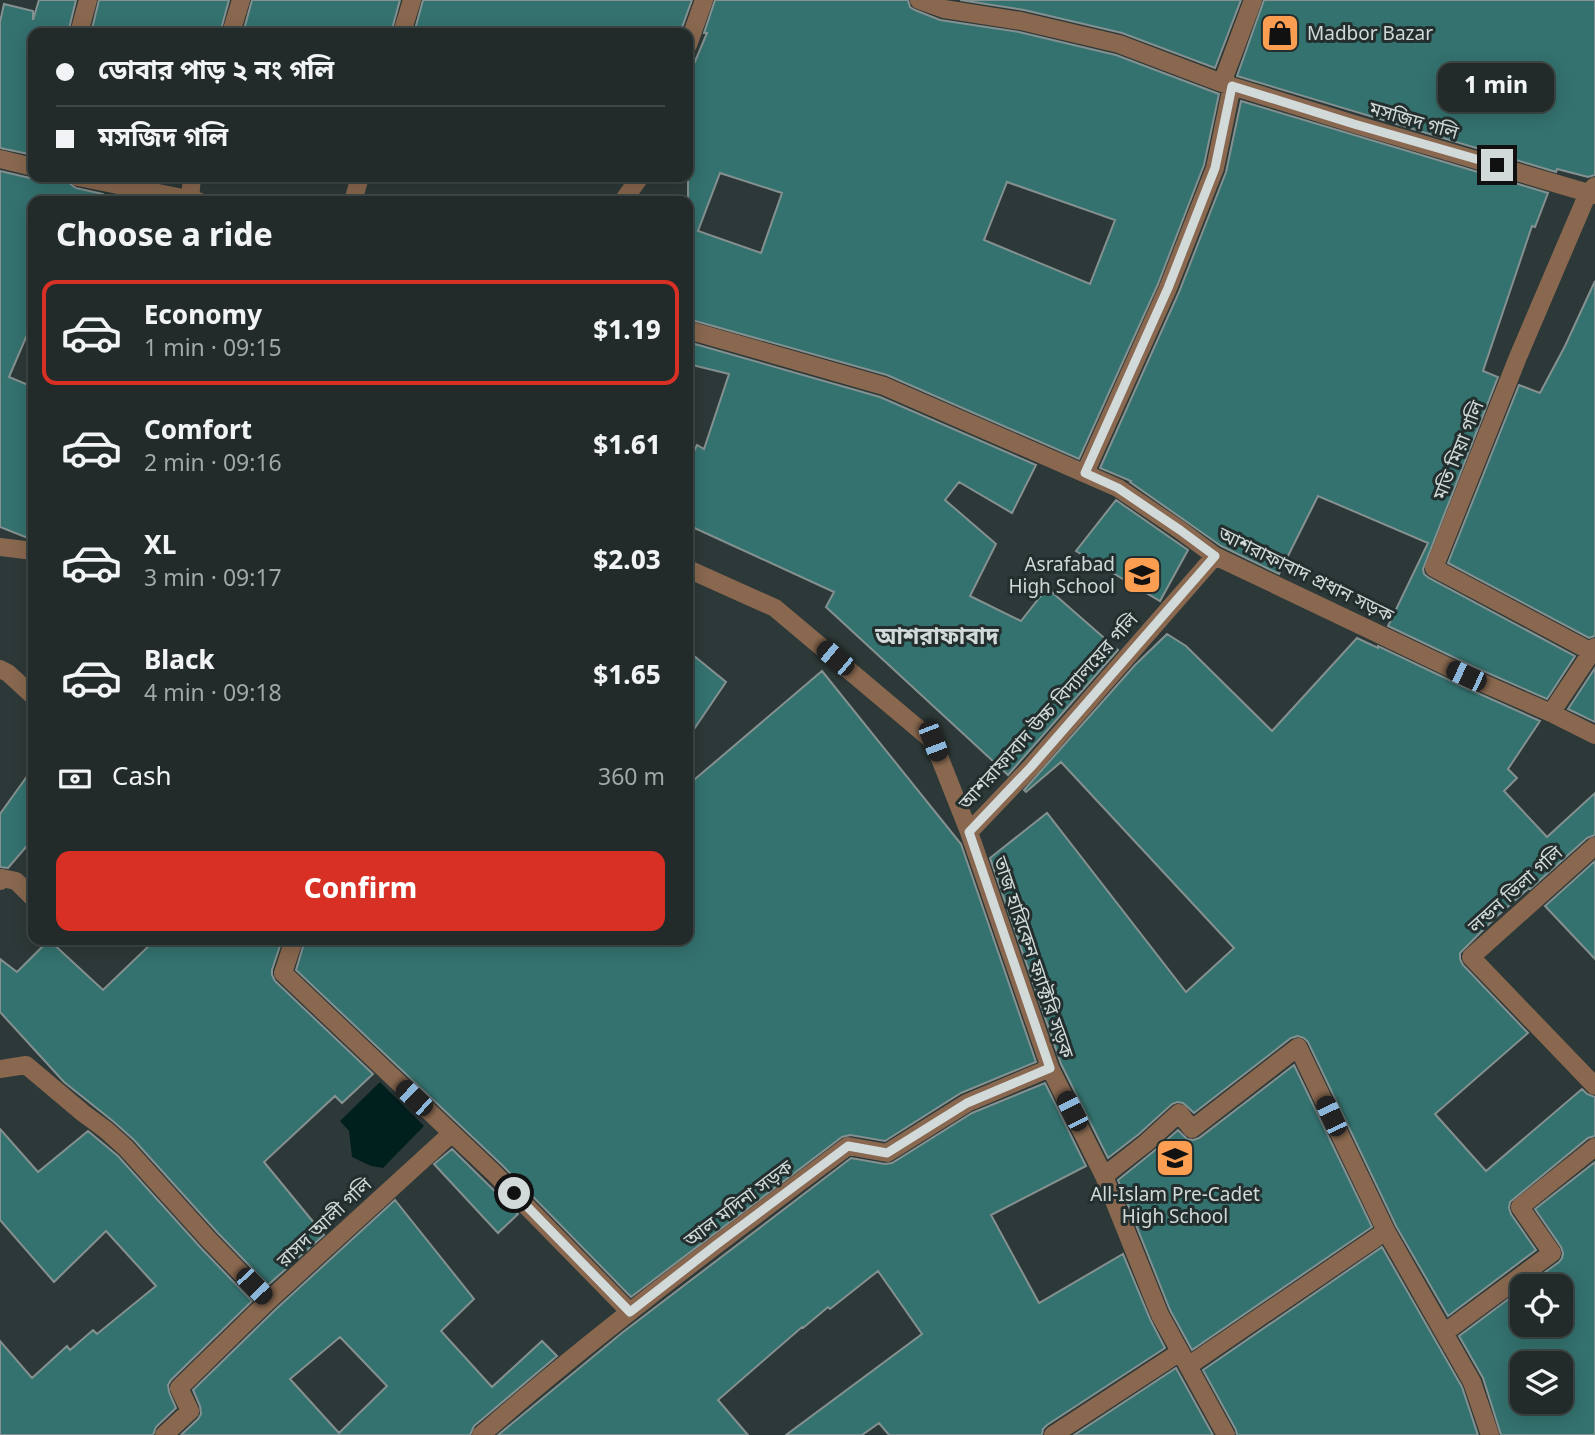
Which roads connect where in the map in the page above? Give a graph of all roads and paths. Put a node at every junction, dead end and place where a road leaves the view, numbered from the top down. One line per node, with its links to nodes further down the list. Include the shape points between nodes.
1 (88, 0): 7 (street)
2 (241, 0): 8 (street)
3 (412, 0): 9 (street)
4 (704, 0): 10 (street)
5 (919, 0): 11 (street, মসজিদ গলি, via 1119,44)
6 (1253, 0): 11 (street)
7 (80, 28)
8 (233, 28)
9 (404, 28)
10 (693, 31)
11 (1227, 85): 15 (street, মসজিদ গলি); 18 (street, via 1215,168 1168,288)
12 (0, 159): 13 (street)
13 (28, 166)
14 (102, 182): 16 (street)
15 (1593, 191): 23 (street, মতি মিয়া গলি, via 1518,357 1434,568)
16 (170, 196)
17 (693, 331): 18 (street, আশরাফাবাদ প্রধান সড়ক, via 884,386)
18 (1085, 473): 21 (street, আশরাফাবাদ প্রধান সড়ক, via 1118,488)
19 (0, 547): 20 (street)
20 (28, 550)
21 (1215, 556): 26 (street, আশরাফাবাদ প্রধান সড়ক); 28 (street, আশরাফাবাদ উচ্চ বিদ্যালয়ের গলি)
22 (693, 571): 28 (street, তাজ হারিকেন ফ্যাক্টরি সড়ক, via 775,608 933,741)
23 (1594, 649): 26 (street)
24 (0, 669): 25 (street)
25 (28, 691)
26 (1551, 713): 27 (street, আশরাফাবাদ প্রধান সড়ক)
27 (1595, 735)
28 (969, 832): 33 (street, তাজ হারিকেন ফ্যাক্টরি সড়ক)
29 (1595, 846): 35 (street, লন্ডন ভিলা গলি, via 1471,957)
30 (0, 881): 31 (street, via 16,881)
31 (28, 893)
32 (292, 945): 36 (street, via 283,974)
33 (1050, 1068): 38 (street, তাজ হারিকেন ফ্যাক্টরি সড়ক); 41 (street, আল মদিনা সড়ক, via 967,1103 887,1153 848,1146)
34 (0, 1069): 40 (street, via 26,1065 106,1129)
35 (1595, 1086)
36 (452, 1133): 40 (street, রাসদ আলী গলি); 41 (street)
37 (1595, 1147): 42 (street, via 1520,1208 1552,1253)
38 (1104, 1176): 39 (street, via 1179,1113 1192,1129 1298,1047); 43 (street, তাজ হারিকেন ফ্যাক্টরি সড়ক, via 1160,1315)
39 (1385, 1231): 42 (street); 43 (street)
40 (268, 1301): 44 (street, রাসদ আলী গলি, via 179,1388 190,1411)
41 (630, 1312): 45 (street, আল মদিনা সড়ক)
42 (1444, 1333): 48 (street, via 1472,1382)
43 (1184, 1359): 46 (street); 47 (street, তাজ হারিকেন ফ্যাক্টরি সড়ক)
44 (164, 1435)
45 (481, 1435)
46 (1053, 1435)
47 (1226, 1435)
48 (1490, 1435)

